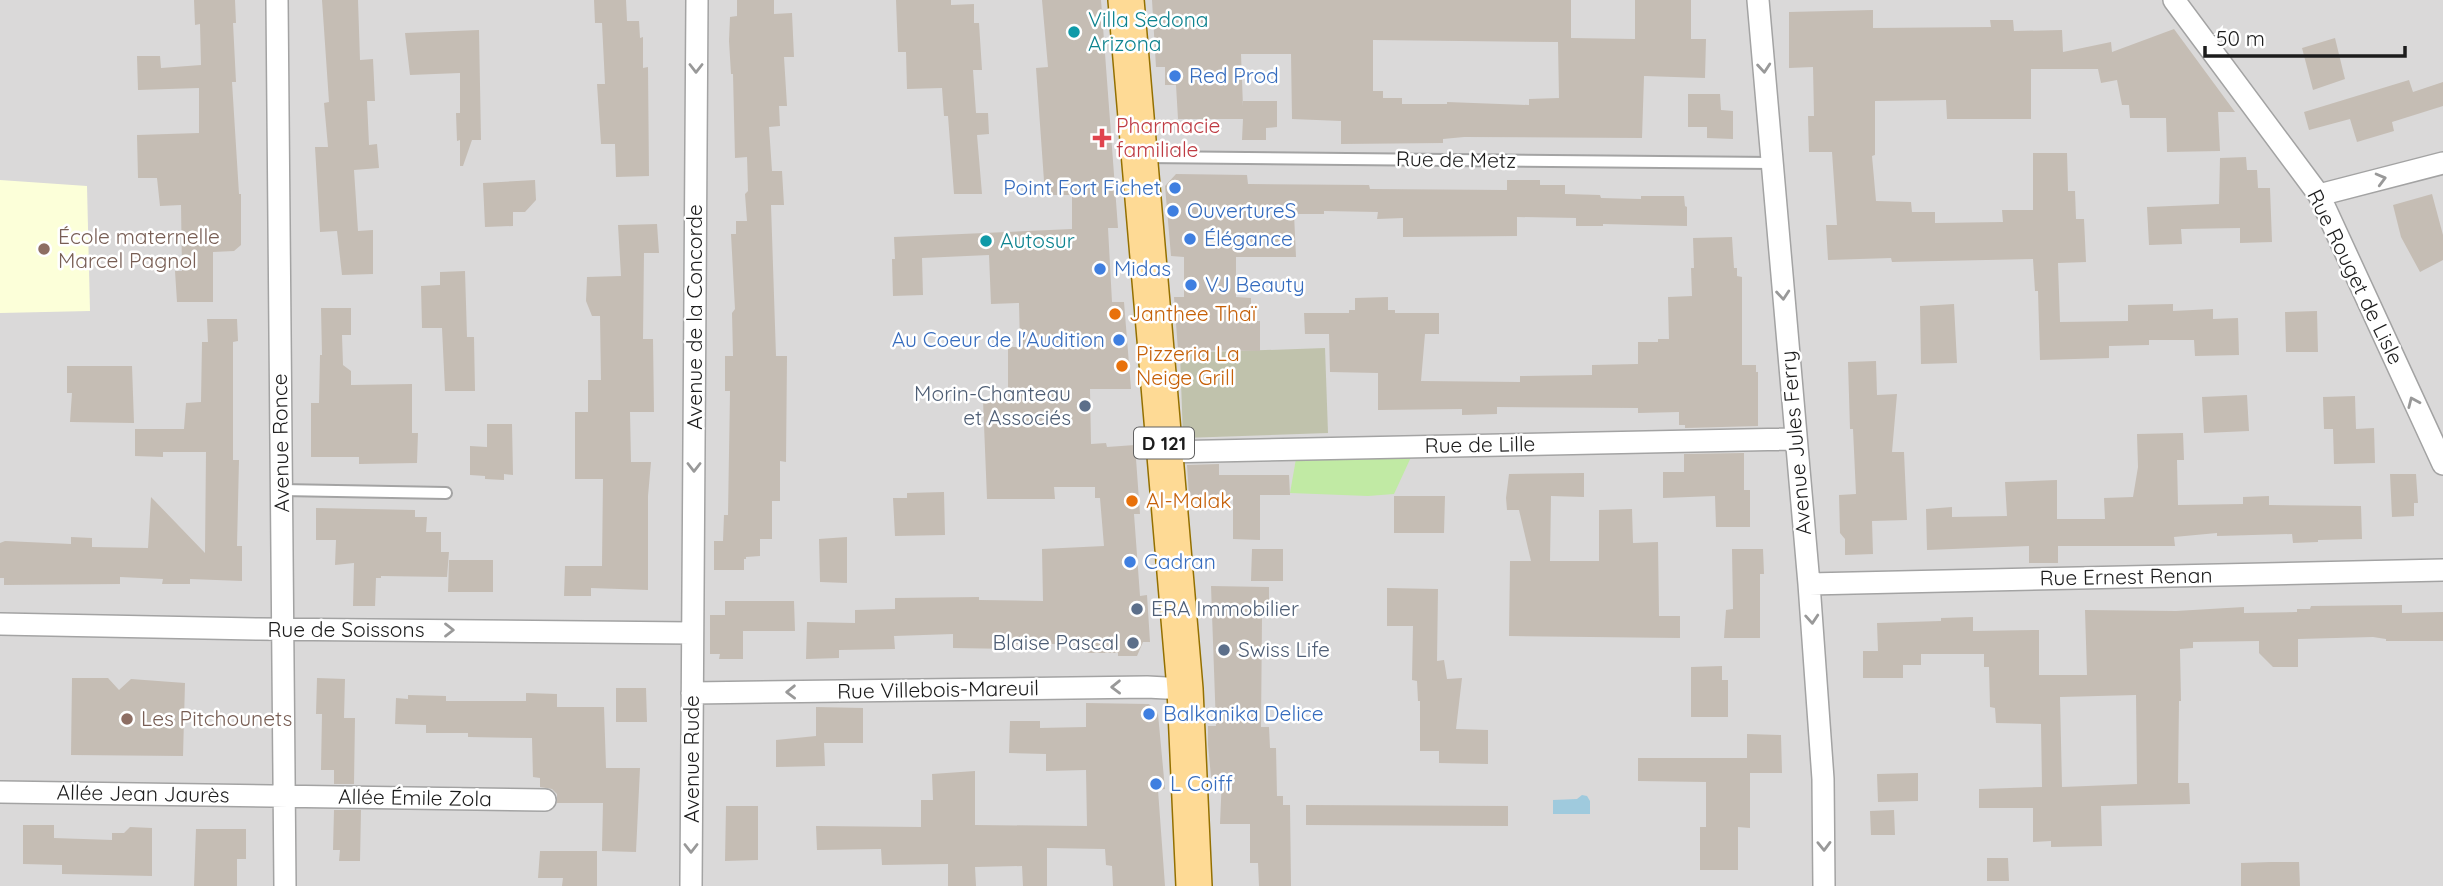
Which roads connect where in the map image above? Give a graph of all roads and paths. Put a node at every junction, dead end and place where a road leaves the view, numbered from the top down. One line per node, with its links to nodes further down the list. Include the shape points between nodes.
1 (277, 0): 13 (street, Avenue Ronce)
2 (697, 0): 19 (street, Avenue de la Concorde, one-way to 19)
3 (1126, 0): 6 (main road, D 121)
4 (1758, 0): 7 (street, Avenue Jules Ferry, one-way to 7)
5 (2174, 0): 9 (street, Rue Rouget de Lisle)
6 (1139, 157): 7 (lane, Rue de Metz); 11 (main road, D 121)
7 (1772, 163): 10 (street, Avenue Jules Ferry, one-way to 10)
8 (2443, 163): 9 (street, one-way to 8)
9 (2319, 195): 12 (street, Rue Rouget de Lisle, one-way to 9)
10 (1796, 439): 11 (street, Rue de Lille); 16 (street, Avenue Jules Ferry)
11 (1164, 452): 20 (main road, D 121)
12 (2443, 464)
13 (282, 490): 14 (lane); 18 (street, Avenue Ronce)
14 (446, 493)
15 (2443, 570): 16 (street, Rue Ernest Renan)
16 (1809, 584): 28 (street, Avenue Jules Ferry, one-way to 28, via 1823,779)
17 (0, 624): 18 (street, Rue de Soissons)
18 (283, 629): 19 (street, Rue de Soissons, one-way to 19); 23 (street, Avenue Ronce)
19 (691, 633): 21 (street, Avenue Rude)
20 (1185, 689): 21 (street, Rue Villebois-Mareuil, one-way to 21); 27 (main road, D 121)
21 (692, 693): 26 (street, Avenue Rude, one-way to 26)
22 (0, 792): 23 (street, Allée Jean Jaurès)
23 (285, 796): 24 (street, Allée Émile Zola); 25 (street, Avenue Ronce)
24 (545, 800)
25 (285, 886)
26 (691, 886)
27 (1194, 886)
28 (1824, 886)

